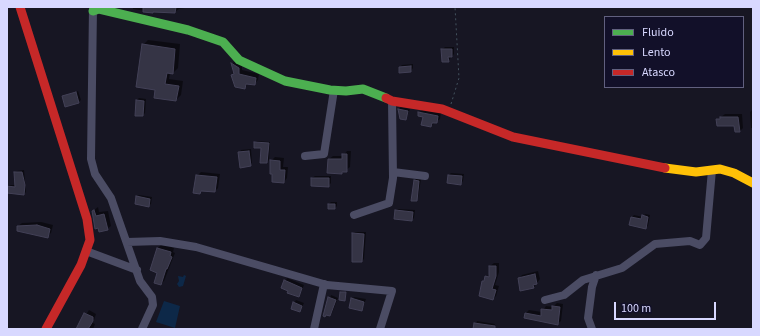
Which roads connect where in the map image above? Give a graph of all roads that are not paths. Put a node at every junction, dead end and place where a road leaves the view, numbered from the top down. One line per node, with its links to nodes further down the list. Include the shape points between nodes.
1 (20, 7): 12 (street, via 86,218 90,240)
2 (93, 9): 3 (street, via 188,30 223,42 239,60 285,81); 11 (street, via 91,159 95,174 111,198)
3 (334, 90): 4 (street, via 346,92 363,89); 5 (street, via 324,154)
4 (392, 101): 6 (street, via 449,112 513,137 646,165 696,172); 7 (street)
5 (306, 156)
6 (712, 170): 9 (street, via 720,169 734,173); 14 (street, via 706,238 700,244 690,241 655,244 622,268)
7 (393, 172): 8 (street); 10 (street, via 389,203)
8 (425, 176)
9 (753, 183)
10 (354, 215)
11 (127, 242): 13 (street); 15 (street, via 160,241 196,247)
12 (86, 251): 13 (street); 17 (street, via 81,266)
13 (137, 270): 18 (street, via 140,281 152,297 153,305)
14 (596, 275): 16 (street, via 583,280 564,295); 21 (street, via 588,318)
15 (324, 284): 19 (street); 20 (street, via 392,291)
16 (545, 300)
17 (46, 329)
18 (142, 329)
19 (314, 329)
20 (380, 329)
21 (592, 329)

